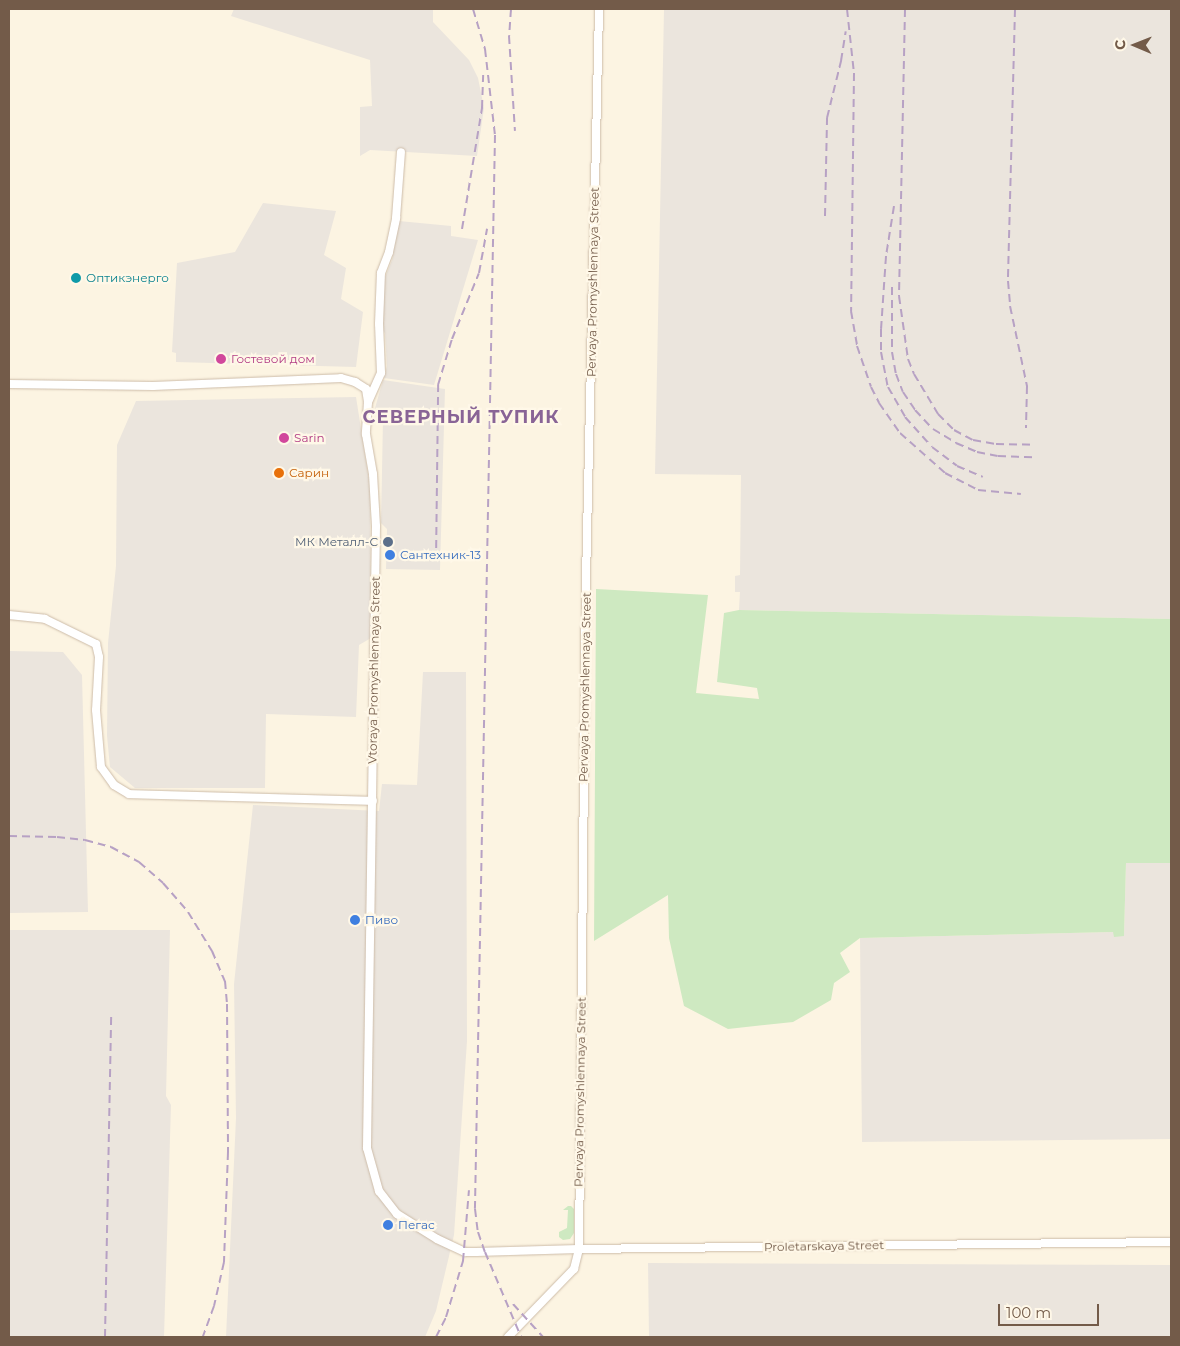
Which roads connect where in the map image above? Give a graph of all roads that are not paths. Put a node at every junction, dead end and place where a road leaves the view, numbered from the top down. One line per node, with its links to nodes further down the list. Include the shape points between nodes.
1 (599, 9): 8 (street, Pervaya Promyshlennaya Street, via 586,569)
2 (401, 152): 4 (street, Vtoraya Promyshlennaya Street, via 396,218 381,273 380,373)
3 (9, 384): 4 (street, via 154,386 341,378 366,389)
4 (368, 402): 6 (street, Vtoraya Promyshlennaya Street, via 366,434 373,474 376,526)
5 (9, 615): 6 (street, via 45,620 96,644 99,657 96,710 101,767 114,785 129,794)
6 (372, 801): 9 (street, Vtoraya Promyshlennaya Street, via 367,1148 379,1191 397,1214 464,1252)
7 (1171, 1242): 8 (street, Proletarskaya Street)
8 (579, 1249): 9 (street, Proletarskaya Street); 10 (street, Pervaya Promyshlennaya Street, via 574,1269)
9 (476, 1252)
10 (508, 1337)

